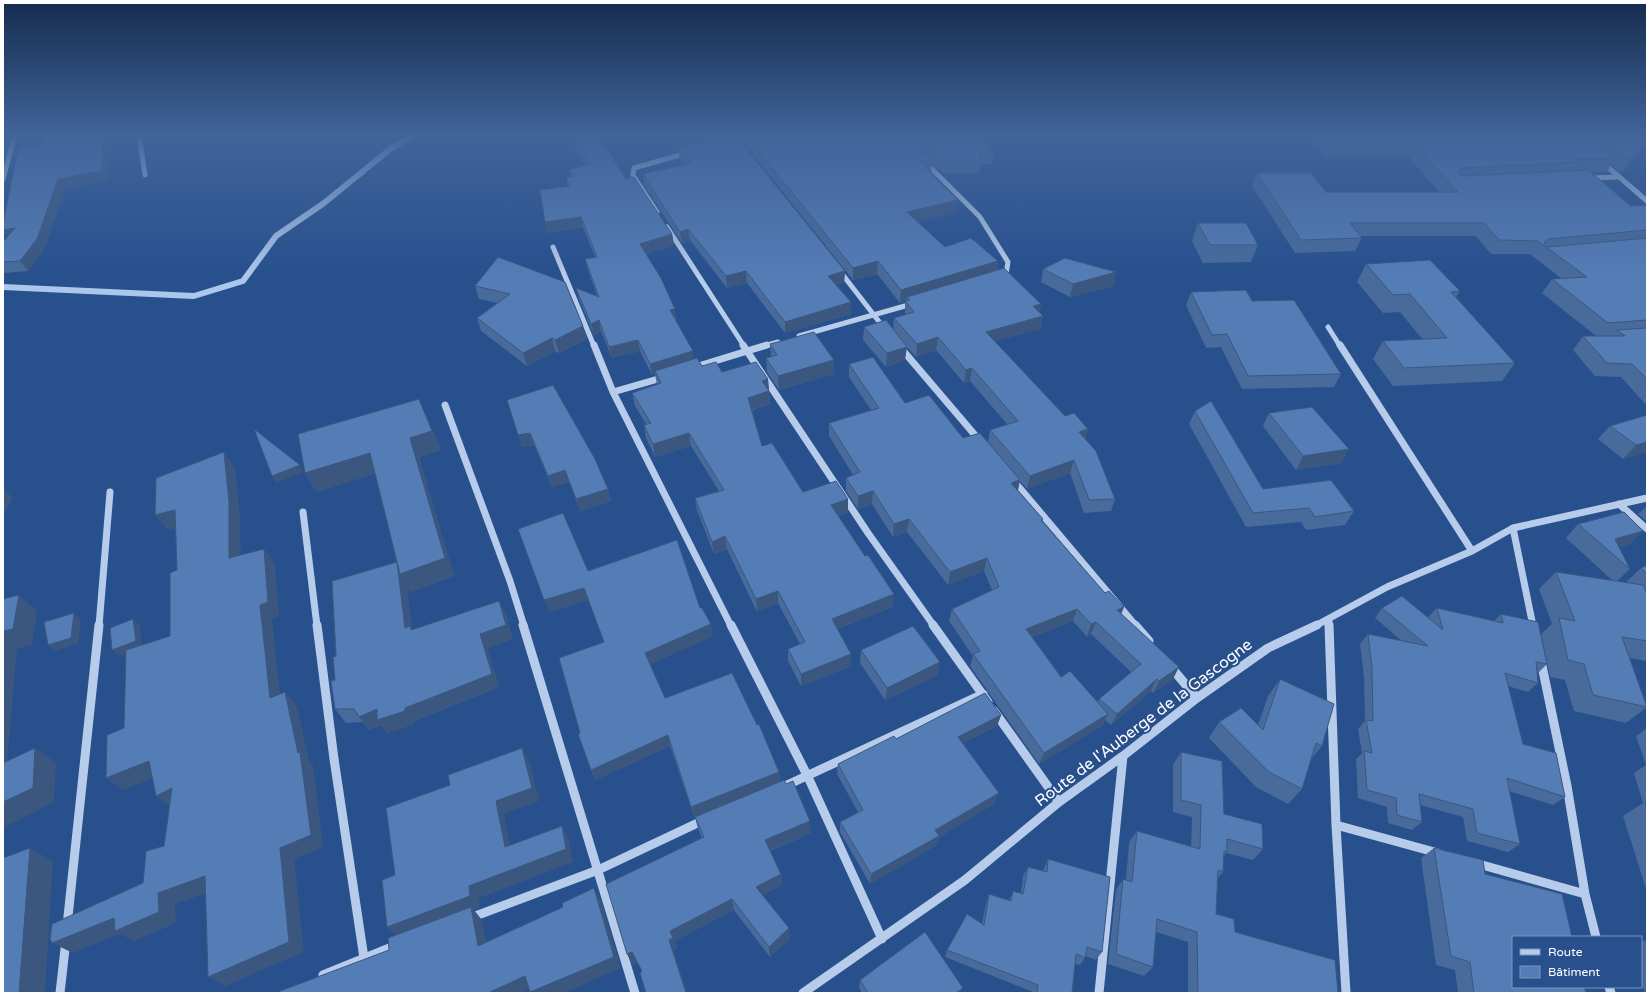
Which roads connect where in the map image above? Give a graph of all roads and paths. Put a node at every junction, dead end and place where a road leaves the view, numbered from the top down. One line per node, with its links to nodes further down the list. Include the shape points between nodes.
1 (637, 181): 15 (street)
2 (945, 181): 7 (street, via 980,217 1008,262 1006,274)
3 (1623, 181): 4 (street)
4 (1647, 202)
5 (553, 247): 18 (street)
6 (835, 265): 9 (street)
7 (995, 279)
8 (917, 302): 9 (street)
9 (873, 315): 11 (street); 12 (street)
10 (1328, 327): 28 (street)
11 (889, 333)
12 (791, 338)
13 (894, 339): 20 (street)
14 (784, 341): 15 (street)
15 (747, 351): 16 (street); 34 (street, via 868,533)
16 (688, 370)
17 (673, 374): 18 (street)
18 (613, 392): 37 (street)
19 (445, 405): 44 (street, via 510,581)
20 (986, 449)
21 (1007, 473): 31 (street)
22 (110, 492): 52 (street, via 93,684)
23 (1647, 498): 24 (street, Route de l'Auberge de la Gascogne)
24 (1619, 504): 26 (street, Route de l'Auberge de la Gascogne); 27 (street)
25 (303, 512): 50 (street, via 334,760)
26 (1513, 528): 28 (street, Route de l'Auberge de la Gascogne); 30 (street)
27 (1647, 529)
28 (1472, 551): 29 (street, Route de l'Auberge de la Gascogne, via 1387,587)
29 (1329, 619): 35 (street, Route de l'Auberge de la Gascogne, via 1268,648); 41 (street)
30 (1536, 638)
31 (1156, 649)
32 (1539, 653): 45 (street, via 1567,786)
33 (1166, 661): 35 (street)
34 (983, 694): 37 (street); 39 (street)
35 (1197, 698): 36 (street, Route de l'Auberge de la Gascogne)
36 (1123, 756): 39 (street, Route de l'Auberge de la Gascogne); 55 (street)
37 (808, 777): 38 (street); 48 (street)
38 (773, 791)
39 (1059, 802): 48 (street, Route de l'Auberge de la Gascogne, via 965,880)
40 (710, 818): 44 (street)
41 (1336, 824): 42 (street); 56 (street)
42 (1449, 856)
43 (1464, 860): 45 (street)
44 (598, 870): 46 (street); 53 (street)
45 (1585, 894): 47 (street)
46 (459, 922)
47 (1596, 936)
48 (882, 939): 54 (street, Route de l'Auberge de la Gascogne)
49 (408, 941): 50 (street)
50 (364, 958): 51 (street)
51 (316, 978)
52 (60, 993)
53 (634, 993)
54 (803, 993)
55 (1099, 993)
56 (1346, 993)

